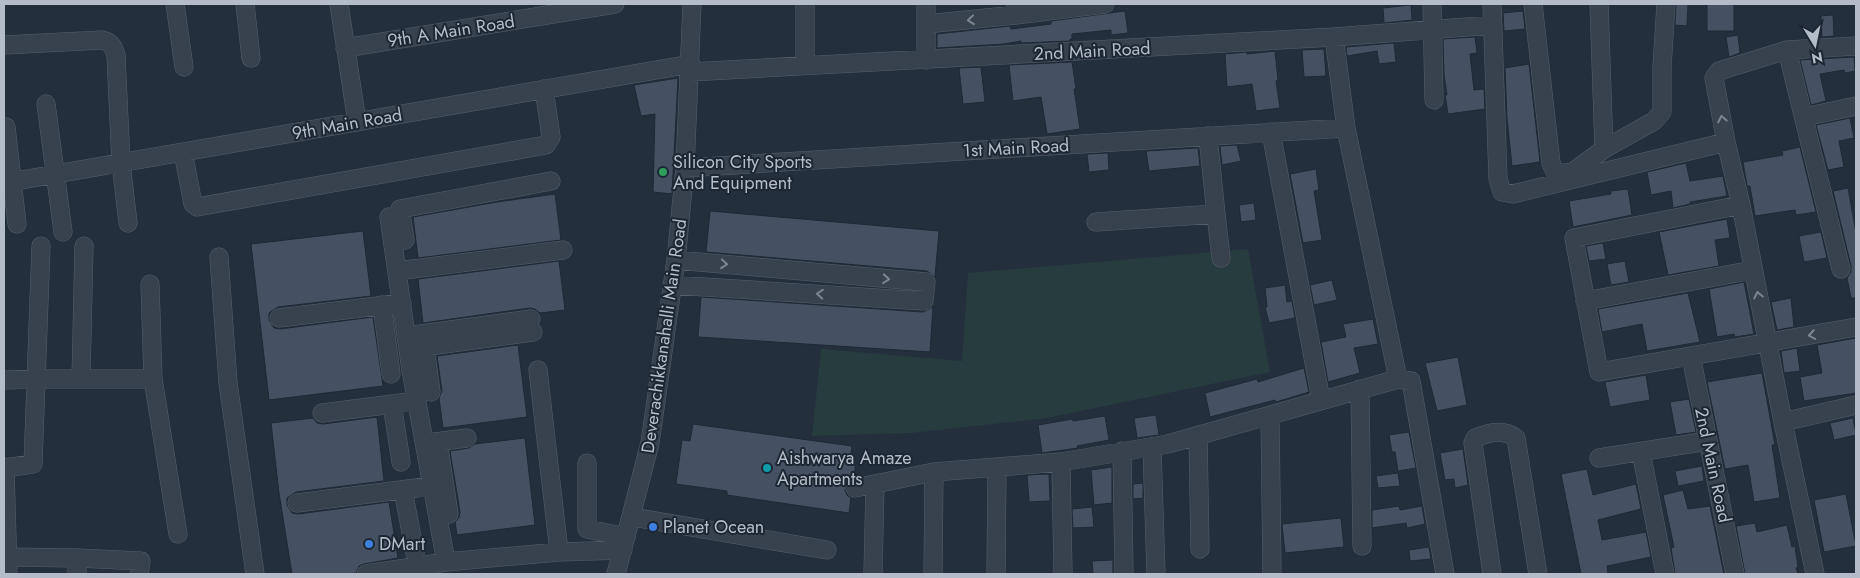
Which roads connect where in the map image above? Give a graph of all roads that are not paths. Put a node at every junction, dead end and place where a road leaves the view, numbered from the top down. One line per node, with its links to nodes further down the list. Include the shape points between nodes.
1 (175, 4): 26 (street)
2 (245, 4): 23 (street)
3 (339, 4): 21 (street)
4 (615, 4): 21 (street, 9th A Main Road)
5 (692, 4): 27 (street, Deverachikkanahalli Main Road)
6 (805, 4): 25 (street)
7 (926, 4): 15 (street)
8 (1105, 4): 14 (street)
9 (1432, 4): 17 (street)
10 (1492, 4): 16 (street)
11 (1533, 4): 39 (street, via 1553,169 1560,174 1573,172)
12 (1599, 4): 39 (street)
13 (1666, 4): 39 (street, via 1662,112 1654,121)
14 (1016, 9): 15 (street, one-way to 15)
15 (926, 24): 24 (street)
16 (1493, 25): 17 (street, 2nd Main Road); 38 (street, via 1498,179 1502,192 1513,194)
17 (1434, 30): 18 (street, 2nd Main Road); 29 (street)
18 (1334, 38): 24 (street, 2nd Main Road); 35 (street)
19 (4, 44): 41 (street, via 109,41 116,55)
20 (1856, 46): 22 (street)
21 (346, 48): 33 (street)
22 (1787, 50): 32 (street); 38 (street, one-way to 22, via 1714,78 1719,71)
23 (251, 58)
24 (926, 60): 25 (street, 2nd Main Road)
25 (805, 66): 27 (street, 2nd Main Road)
26 (184, 68)
27 (690, 68): 28 (street, 9th Main Road); 42 (street, Deverachikkanahalli Main Road)
28 (544, 89): 33 (street, 9th Main Road); 40 (street, via 551,137 546,145 207,206 193,204)
29 (1434, 100)
30 (46, 104): 43 (street)
31 (1856, 107): 32 (street)
32 (1805, 119): 59 (street)
33 (356, 122): 40 (street, 9th Main Road)
34 (6, 128): 45 (street)
35 (1346, 128): 36 (street, 1st Main Road); 78 (street)
36 (1271, 132): 37 (street, 1st Main Road); 82 (street)
37 (1208, 136): 42 (street, 1st Main Road); 47 (street)
38 (1726, 142): 46 (street)
39 (1604, 149)
40 (183, 152): 41 (street, 9th Main Road)
41 (121, 163): 43 (street, 9th Main Road); 50 (street)
42 (685, 168): 58 (street, Deverachikkanahalli Main Road)
43 (55, 175): 45 (street, 9th Main Road); 52 (street)
44 (551, 181): 61 (street, via 400,209)
45 (8, 183): 51 (street)
46 (1741, 205): 60 (street); 64 (street, via 1574,238)
47 (1216, 214): 49 (street); 57 (street)
48 (389, 217): 61 (street)
49 (1096, 222)
50 (128, 223)
51 (17, 224)
52 (63, 232)
53 (40, 246): 75 (street)
54 (84, 246): 76 (street)
55 (563, 250): 61 (street)
56 (219, 258): 120 (street, via 228,383)
57 (1220, 258)
58 (676, 260): 63 (street, Deverachikkanahalli Main Road); 63 (street, one-way to 63, via 926,282 924,301)
59 (1841, 269)
60 (1753, 270): 64 (street); 70 (street, one-way to 60)
61 (403, 271): 65 (street)
62 (150, 284): 77 (street)
63 (672, 284): 108 (street, Deverachikkanahalli Main Road, via 650,443)
64 (1586, 301): 72 (street, via 1599,372)
65 (402, 302): 66 (street); 71 (street)
66 (382, 305): 67 (street); 74 (street)
67 (279, 318)
68 (532, 326): 71 (street)
69 (1856, 327): 70 (street, one-way to 70)
70 (1768, 343): 72 (street); 87 (street)
71 (413, 344): 81 (street)
72 (1691, 356): 90 (street, 2nd Main Road)
73 (538, 370): 114 (street)
74 (391, 374)
75 (36, 378): 76 (street); 79 (street); 99 (street, via 33,464)
76 (81, 378): 77 (street)
77 (153, 379): 109 (street)
78 (1398, 379): 80 (street); 130 (street, via 1411,381)
79 (4, 380)
80 (1360, 389): 82 (street); 111 (street)
81 (424, 396): 83 (street); 91 (street)
82 (1321, 400): 86 (street)
83 (392, 404): 85 (street); 96 (street)
84 (1856, 405): 87 (street)
85 (322, 413)
86 (1270, 416): 88 (street); 129 (street)
87 (1783, 422): 135 (street)
88 (1198, 436): 92 (street); 112 (street)
89 (467, 438): 91 (street)
90 (1708, 441): 94 (street); 134 (street, 2nd Main Road)
91 (431, 442): 103 (street); 107 (street)
92 (1152, 446): 93 (street); 128 (street)
93 (1122, 451): 97 (street); 127 (street)
94 (1641, 452): 95 (street); 133 (street)
95 (1599, 458)
96 (400, 462)
97 (1061, 462): 100 (street); 126 (street)
98 (587, 463): 110 (street, via 587,529)
99 (4, 468): 117 (street)
100 (998, 468): 101 (street); 125 (street)
101 (934, 472): 102 (street); 124 (street)
102 (875, 484): 104 (street); 123 (street)
103 (432, 486): 105 (street); 116 (street)
104 (855, 488)
105 (403, 490): 106 (street); 115 (street)
106 (297, 503)
107 (449, 514)
108 (632, 517): 110 (street, Deverachikkanahalli Main Road); 113 (street)
109 (178, 534)
110 (624, 543): 114 (street); 122 (street, Deverachikkanahalli Main Road)
111 (1362, 546)
112 (1200, 549)
113 (827, 550)
114 (560, 552): 116 (street)
115 (414, 553)
116 (446, 562): 121 (street)
117 (7, 566): 118 (street)
118 (77, 566): 119 (street, via 141,561)
119 (139, 574)
120 (254, 574)
121 (366, 574)
122 (616, 574)
123 (873, 574)
124 (933, 574)
125 (996, 574)
126 (1063, 574)
127 (1124, 574)
128 (1156, 574)
129 (1272, 574)
130 (1445, 574)
131 (1492, 574): 132 (street, via 1473,443 1475,438 1500,432 1516,438)
132 (1538, 574)
133 (1665, 574)
134 (1736, 574)
135 (1815, 574)

